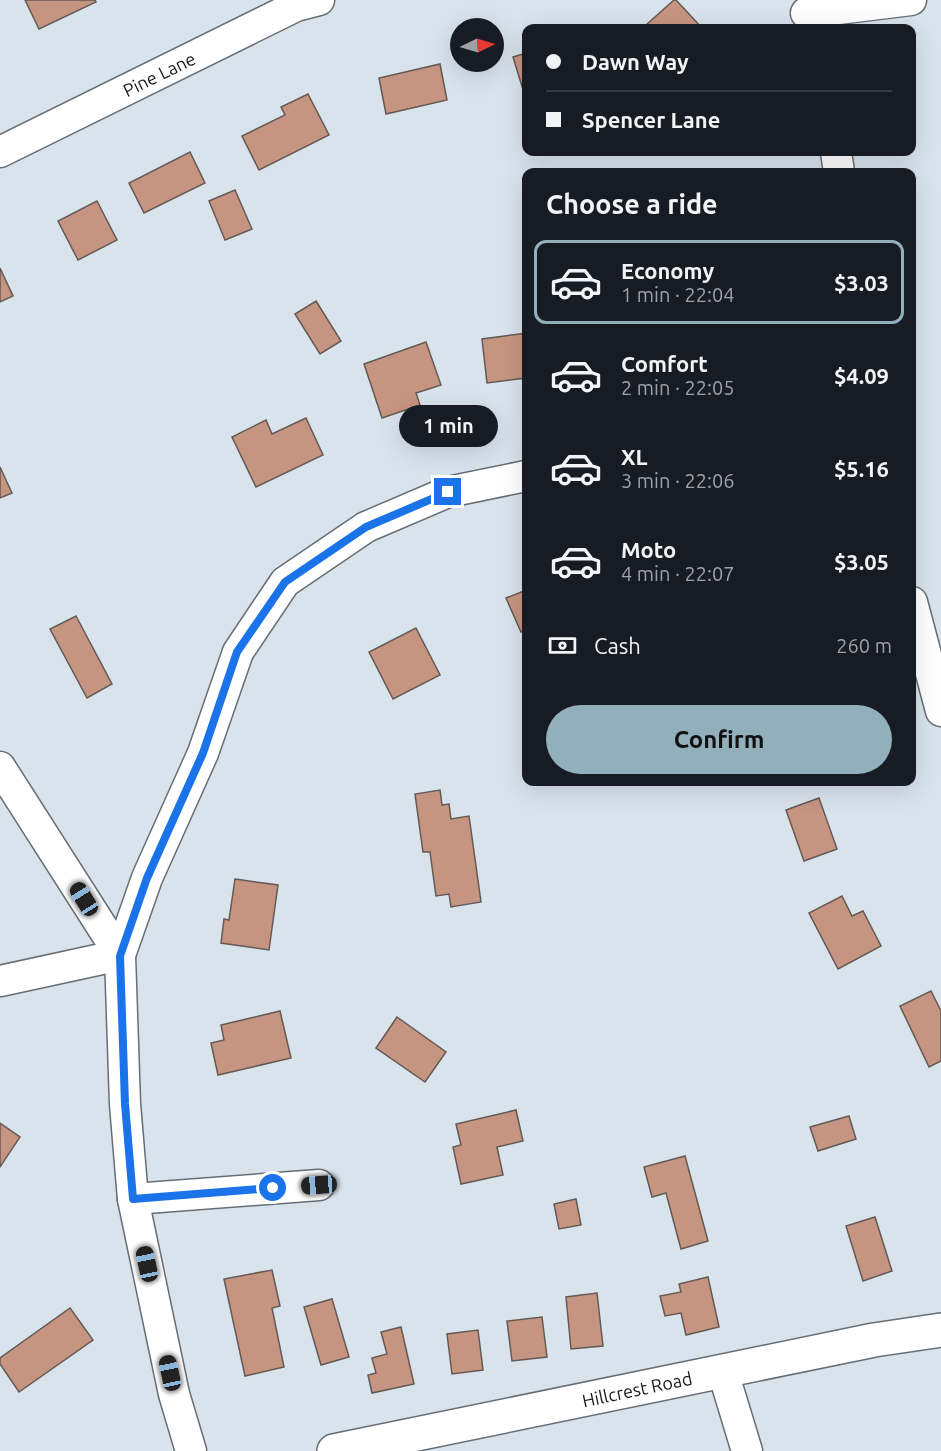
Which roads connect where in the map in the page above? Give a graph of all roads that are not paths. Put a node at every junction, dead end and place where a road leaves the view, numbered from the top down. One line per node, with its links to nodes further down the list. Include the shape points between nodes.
1 (319, 0): 4 (street, Pine Lane, via 296,6)
2 (911, 0): 3 (street)
3 (805, 14)
4 (0, 152)
5 (522, 477): 9 (street, via 448,492 366,527 285,582 237,652 203,753 147,878)
6 (916, 617): 7 (street)
7 (941, 711)
8 (0, 767): 9 (street)
9 (120, 956): 10 (street); 12 (street)
10 (0, 981)
11 (319, 1185): 12 (street)
12 (133, 1199): 15 (street, via 174,1394)
13 (941, 1330): 14 (main road, Hillcrest Road)
14 (723, 1372): 16 (main road, Hillcrest Road); 17 (street)
15 (191, 1451)
16 (334, 1451)
17 (747, 1451)

